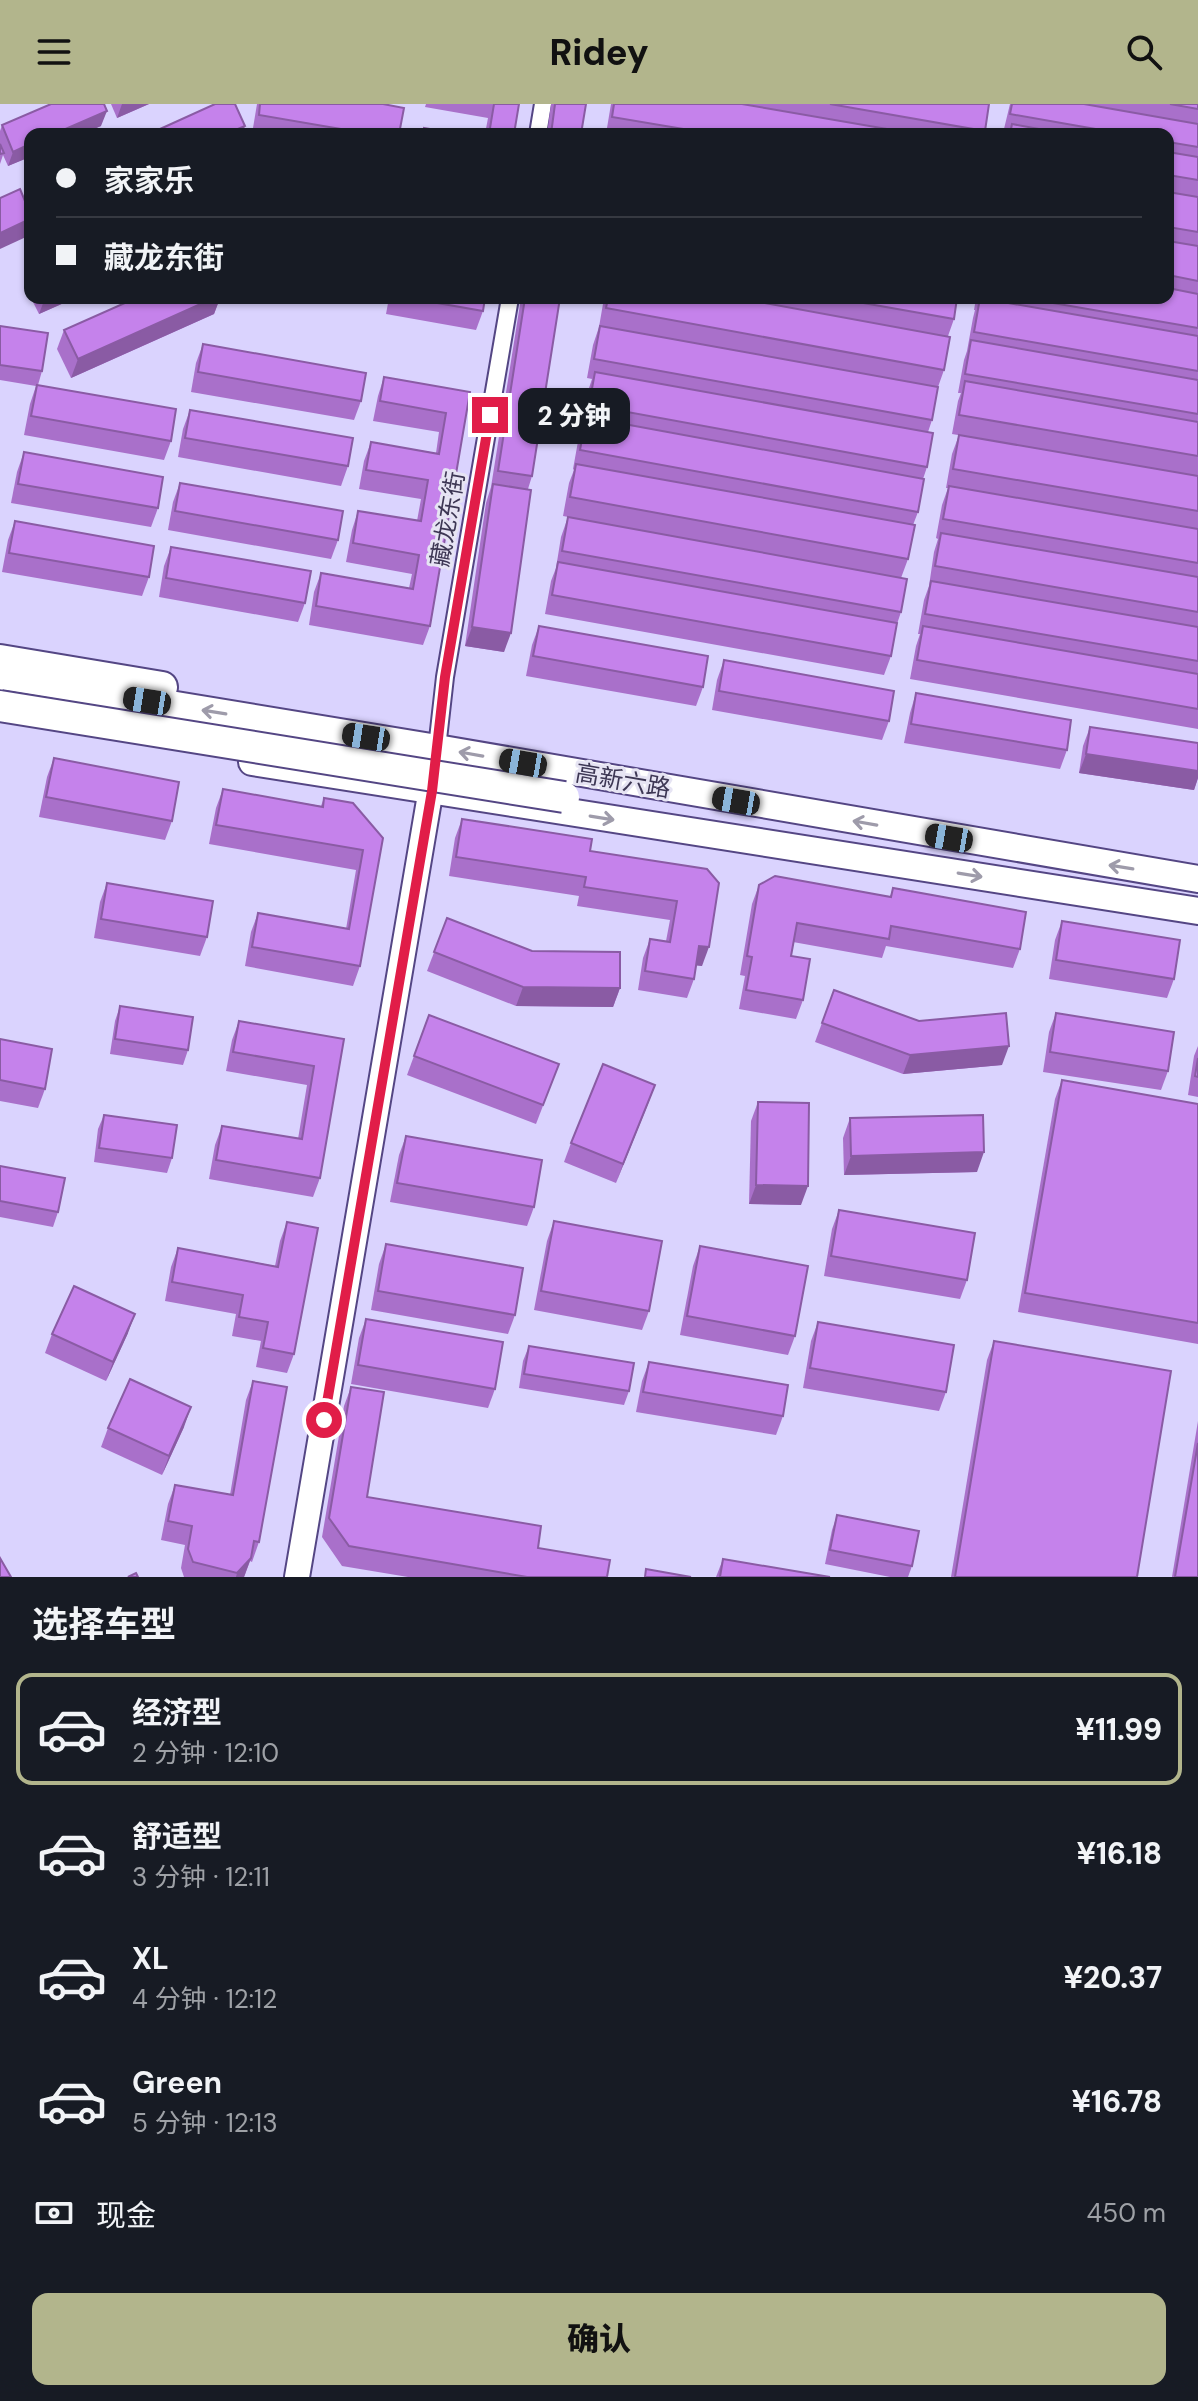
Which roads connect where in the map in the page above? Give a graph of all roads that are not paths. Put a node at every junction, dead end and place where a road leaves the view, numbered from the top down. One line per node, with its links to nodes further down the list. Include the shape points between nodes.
1 (543, 104): 2 (street)
2 (539, 128)
3 (509, 304): 9 (street, 藏龙东街)
4 (0, 660): 6 (highway)
5 (0, 676): 9 (main road, 高新六路, one-way to 5)
6 (162, 687)
7 (0, 706): 11 (highway, bridge)
8 (0, 721): 10 (main road, 高新六路)
9 (437, 748): 10 (street); 12 (main road, 高新六路, one-way to 9)
10 (432, 791): 13 (main road, 高新六路, one-way to 13); 14 (street)
11 (564, 797)
12 (1198, 879)
13 (1198, 911)
14 (297, 1577)

